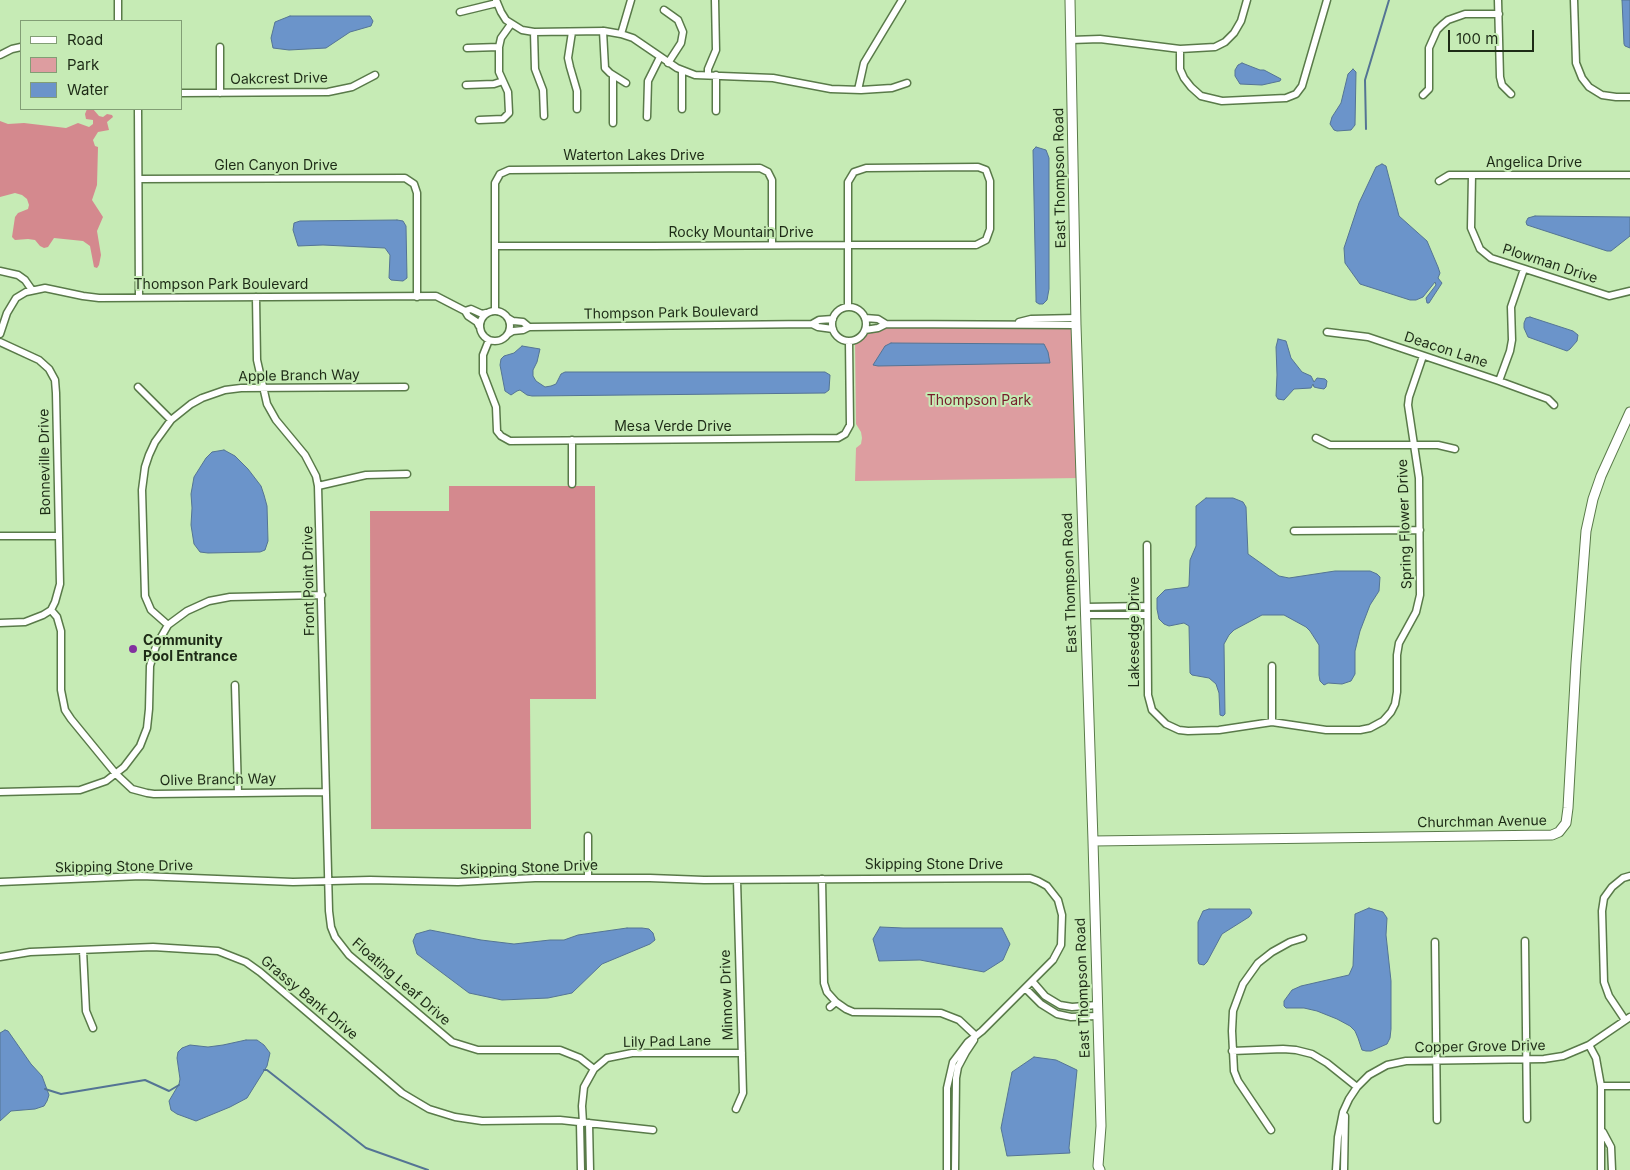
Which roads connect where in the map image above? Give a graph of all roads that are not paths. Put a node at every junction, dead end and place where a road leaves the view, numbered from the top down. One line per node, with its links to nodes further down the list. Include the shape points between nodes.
1 (118, 0): 14 (street)
2 (631, 0): 19 (street)
3 (715, 0): 32 (street, via 716,50)
4 (902, 0): 38 (street, via 864,63)
5 (1070, 0): 20 (main road, East Thompson Road)
6 (1246, 0): 25 (street, via 1241,21 1226,42 1215,47)
7 (1327, 0): 25 (street, via 1302,86 1296,94 1276,99 1222,101 1201,96 1184,78 1180,69)
8 (1498, 0): 13 (street)
9 (1574, 0): 43 (street, via 1576,63 1582,78 1598,93)
10 (497, 2): 12 (street); 15 (street)
11 (664, 10): 28 (street, via 678,20 683,32 682,43)
12 (460, 12)
13 (1498, 14): 41 (street, via 1500,77 1502,85); 42 (street, via 1465,14 1448,20 1437,30 1429,48 1429,89)
14 (118, 20)
15 (511, 24): 17 (street); 23 (street)
16 (603, 31): 18 (street); 19 (street); 31 (street, via 604,63)
17 (534, 32): 18 (street); 48 (street, via 535,69 543,90)
18 (572, 32): 44 (street, via 568,58 577,91)
19 (621, 34): 27 (street, via 633,38)
20 (1072, 40): 25 (street, via 1100,39); 73 (main road, East Thompson Road)
21 (20, 47): 26 (street)
22 (220, 47): 40 (street)
23 (499, 47): 24 (street); 34 (street, via 499,69)
24 (467, 48)
25 (1180, 49)
26 (0, 54)
27 (660, 57): 28 (street); 49 (street, via 648,80)
28 (668, 63): 29 (street)
29 (682, 71): 32 (street); 45 (street)
30 (375, 75): 40 (street, Oakcrest Drive, via 352,87 328,92)
31 (613, 75): 35 (street); 51 (street)
32 (708, 75): 33 (street)
33 (716, 75): 38 (street, via 773,78 831,89); 47 (street)
34 (503, 81): 37 (street); 50 (street, via 508,95 508,114 503,119)
35 (626, 83)
36 (907, 83): 38 (street, via 892,88)
37 (466, 85)
38 (858, 90)
39 (182, 93): 40 (street, Oakcrest Drive)
40 (220, 93)
41 (1511, 94)
42 (1423, 95)
43 (1630, 97)
44 (577, 109)
45 (682, 109)
46 (138, 110): 54 (street)
47 (716, 111)
48 (544, 116)
49 (648, 117)
50 (479, 120)
51 (613, 123)
52 (1472, 175): 53 (street, Angelica Drive); 55 (street, Angelica Drive, via 1449,175); 59 (street, Plowman Drive, via 1471,228 1480,249 1491,258)
53 (1630, 175)
54 (139, 179): 64 (street, Glen Canyon Drive, via 401,177 412,182 416,193); 65 (street)
55 (1439, 181)
56 (772, 245): 57 (street, Rocky Mountain Drive); 58 (street, Rocky Mountain Drive); 58 (street, Waterton Lakes Drive, via 772,180 768,172 755,168 509,170 500,174 495,183)
57 (848, 245): 57 (street, Rocky Mountain Drive, via 848,182 854,172 863,168 978,167 988,172 990,229 986,239 976,244); 66 (street)
58 (495, 246): 68 (street)
59 (1524, 270): 62 (street, Plowman Drive, via 1609,296); 87 (street, via 1511,307 1512,340)
60 (0, 271): 61 (street, via 18,275)
61 (32, 290): 65 (street, Thompson Park Boulevard, via 45,288 83,296); 81 (street, via 16,298 10,306)
62 (1630, 292)
63 (256, 297): 64 (street, Thompson Park Boulevard); 65 (street, Thompson Park Boulevard); 90 (street, Front Point Drive, via 256,350)
64 (417, 297): 67 (street, Thompson Park Boulevard, via 436,296)
65 (139, 298)
66 (848, 307): 71 (street, via 856,309); 72 (street, Thompson Park Boulevard, via 838,311)
67 (465, 310): 69 (street, Thompson Park Boulevard); 76 (street, Thompson Park Boulevard)
68 (496, 311): 69 (street); 70 (street)
69 (486, 313): 76 (street)
70 (508, 318): 77 (street, Thompson Park Boulevard); 82 (street)
71 (865, 318): 75 (street, via 878,319); 79 (street)
72 (832, 319): 74 (street, Thompson Park Boulevard); 78 (street)
73 (1076, 322): 75 (street, via 1031,319 1013,324); 109 (main road, East Thompson Road)
74 (812, 324): 77 (street, Thompson Park Boulevard); 78 (street, Thompson Park Boulevard)
75 (886, 324): 79 (street)
76 (480, 326): 83 (street, via 482,334)
77 (529, 327): 82 (street, Thompson Park Boulevard)
78 (833, 329): 84 (street, Thompson Park Boulevard, via 838,337)
79 (865, 330): 84 (street, via 858,338)
80 (1327, 332): 86 (street, Deacon Lane, via 1368,337)
81 (0, 334)
82 (508, 334): 83 (street, via 500,341)
83 (489, 340): 95 (street, Mesa Verde Drive, via 483,355 483,369 494,402 500,436 510,440)
84 (848, 341): 95 (street, Mesa Verde Drive, via 850,425 846,434 835,438)
85 (0, 342): 104 (street, Bonneville Drive, via 39,360 55,380)
86 (1423, 356): 87 (street, Deacon Lane); 96 (street, Spring Flower Drive, via 1408,405)
87 (1499, 381): 91 (street, Deacon Lane, via 1548,399)
88 (405, 387): 90 (street, Apple Branch Way)
89 (138, 388): 93 (street)
90 (262, 388): 93 (street, Apple Branch Way, via 241,388 214,394 190,404); 100 (street, Front Point Drive, via 270,412 305,455)
91 (1554, 405)
92 (1630, 412): 122 (main road, Churchman Avenue, via 1599,483 1585,536 1568,808 1562,831 1552,835)
93 (171, 420): 112 (street, Apple Branch Way, via 149,455 142,490 145,596 151,610)
94 (1316, 438): 96 (street, via 1330,445)
95 (572, 440): 99 (street)
96 (1414, 444): 97 (street); 101 (street, Spring Flower Drive, via 1419,478)
97 (1455, 449)
98 (407, 474): 100 (street, via 366,475)
99 (572, 484)
100 (318, 486): 106 (street, Front Point Drive)
101 (1420, 530): 102 (street); 115 (street, Spring Flower Drive, via 1419,603 1399,643 1397,696)
102 (1294, 531)
103 (0, 536): 104 (street)
104 (60, 536): 108 (street, Bonneville Drive, via 59,593)
105 (1147, 545): 107 (street, Lakesedge Drive)
106 (322, 595): 112 (street, via 220,598 197,605); 119 (street, Front Point Drive)
107 (1147, 606): 109 (street); 110 (street, Lakesedge Drive)
108 (50, 610): 111 (street, via 38,619); 117 (street, Olive Branch Way, via 60,624 61,690 65,710)
109 (1085, 611): 110 (street); 122 (main road, East Thompson Road)
110 (1147, 615): 116 (street, Lakesedge Drive, via 1148,695 1152,710 1161,720 1172,728 1188,731 1223,730)
111 (0, 622)
112 (168, 626): 117 (street, via 156,646 150,666 149,716 145,733 132,758)
113 (1272, 666): 116 (street)
114 (235, 685): 120 (street)
115 (1387, 717): 116 (street, Lakesedge Drive, via 1360,730 1326,730)
116 (1272, 722)
117 (116, 774): 118 (street, via 96,786 77,791); 120 (street, Olive Branch Way, via 132,788 147,793)
118 (0, 792)
119 (326, 792): 120 (street, Olive Branch Way); 128 (street, Front Point Drive)
120 (238, 793)
121 (588, 836): 124 (street)
122 (1093, 841): 138 (main road, East Thompson Road)
123 (1630, 876): 142 (street, via 1612,887 1604,898 1602,911 1604,982 1609,996)
124 (588, 878): 126 (street, Skipping Stone Drive); 128 (street, Skipping Stone Drive)
125 (822, 878): 126 (street, Skipping Stone Drive); 134 (street, Skipping Stone Drive, via 1020,877 1038,881 1054,893 1061,908 1061,945 1053,960); 137 (street, via 824,982 827,992)
126 (737, 880): 147 (street, Minnow Drive)
127 (0, 882): 128 (street, Skipping Stone Drive, via 141,876)
128 (328, 882): 150 (street, Floating Leaf Drive, via 329,918 342,948 443,1036 478,1050 560,1050 580,1058)
129 (1304, 938): 146 (street, via 1272,952 1258,963 1243,984 1233,1011)
130 (1525, 941): 148 (street)
131 (1435, 942): 149 (street)
132 (83, 950): 133 (street, Grassy Bank Drive); 143 (street, via 86,1012); 157 (street, Grassy Bank Drive, via 153,947 206,949 231,955 260,972 402,1093 429,1109 482,1121 560,1120)
133 (0, 957)
134 (1032, 981): 135 (street); 136 (street)
135 (1025, 988): 140 (street); 144 (street)
136 (1051, 1000): 138 (street, via 1064,1006); 140 (street)
137 (836, 1002): 139 (street); 144 (street, via 853,1012 941,1013 959,1020)
138 (1097, 1006): 141 (main road, East Thompson Road)
139 (830, 1007)
140 (1046, 1008): 141 (street, via 1063,1016)
141 (1097, 1016): 163 (main road, East Thompson Road, via 1101,1126)
142 (1628, 1019): 145 (street, Copper Grove Drive)
143 (93, 1028)
144 (976, 1036): 161 (street, via 958,1068); 162 (street, via 962,1048 950,1073)
145 (1589, 1046): 148 (street, Copper Grove Drive, via 1563,1056); 151 (street, via 1596,1058)
146 (1232, 1051): 153 (street, via 1283,1049 1312,1054); 159 (street, via 1238,1081)
147 (742, 1053): 150 (street, Lily Pad Lane, via 622,1054 607,1058); 154 (street, Minnow Drive, via 743,1093)
148 (1526, 1060): 149 (street, Copper Grove Drive); 155 (street)
149 (1437, 1061): 153 (street, Copper Grove Drive, via 1406,1061 1388,1066 1369,1075); 156 (street)
150 (594, 1069): 157 (street, via 584,1087)
151 (1601, 1086): 152 (street); 160 (street)
152 (1630, 1086)
153 (1357, 1087): 168 (street, Copper Grove Drive, via 1343,1112); 169 (street, Copper Grove Drive, via 1345,1116)
154 (736, 1109)
155 (1527, 1119)
156 (1437, 1120)
157 (584, 1123): 158 (street, Grassy Bank Drive); 164 (street); 165 (street)
158 (653, 1130)
159 (1271, 1130)
160 (1602, 1131): 170 (street); 171 (street, via 1611,1147)
161 (954, 1139): 162 (street); 167 (street)
162 (947, 1140): 166 (street)
163 (1098, 1169)
164 (581, 1170)
165 (590, 1170)
166 (947, 1170)
167 (955, 1170)
168 (1336, 1170)
169 (1344, 1170)
170 (1601, 1170)
171 (1612, 1170)

